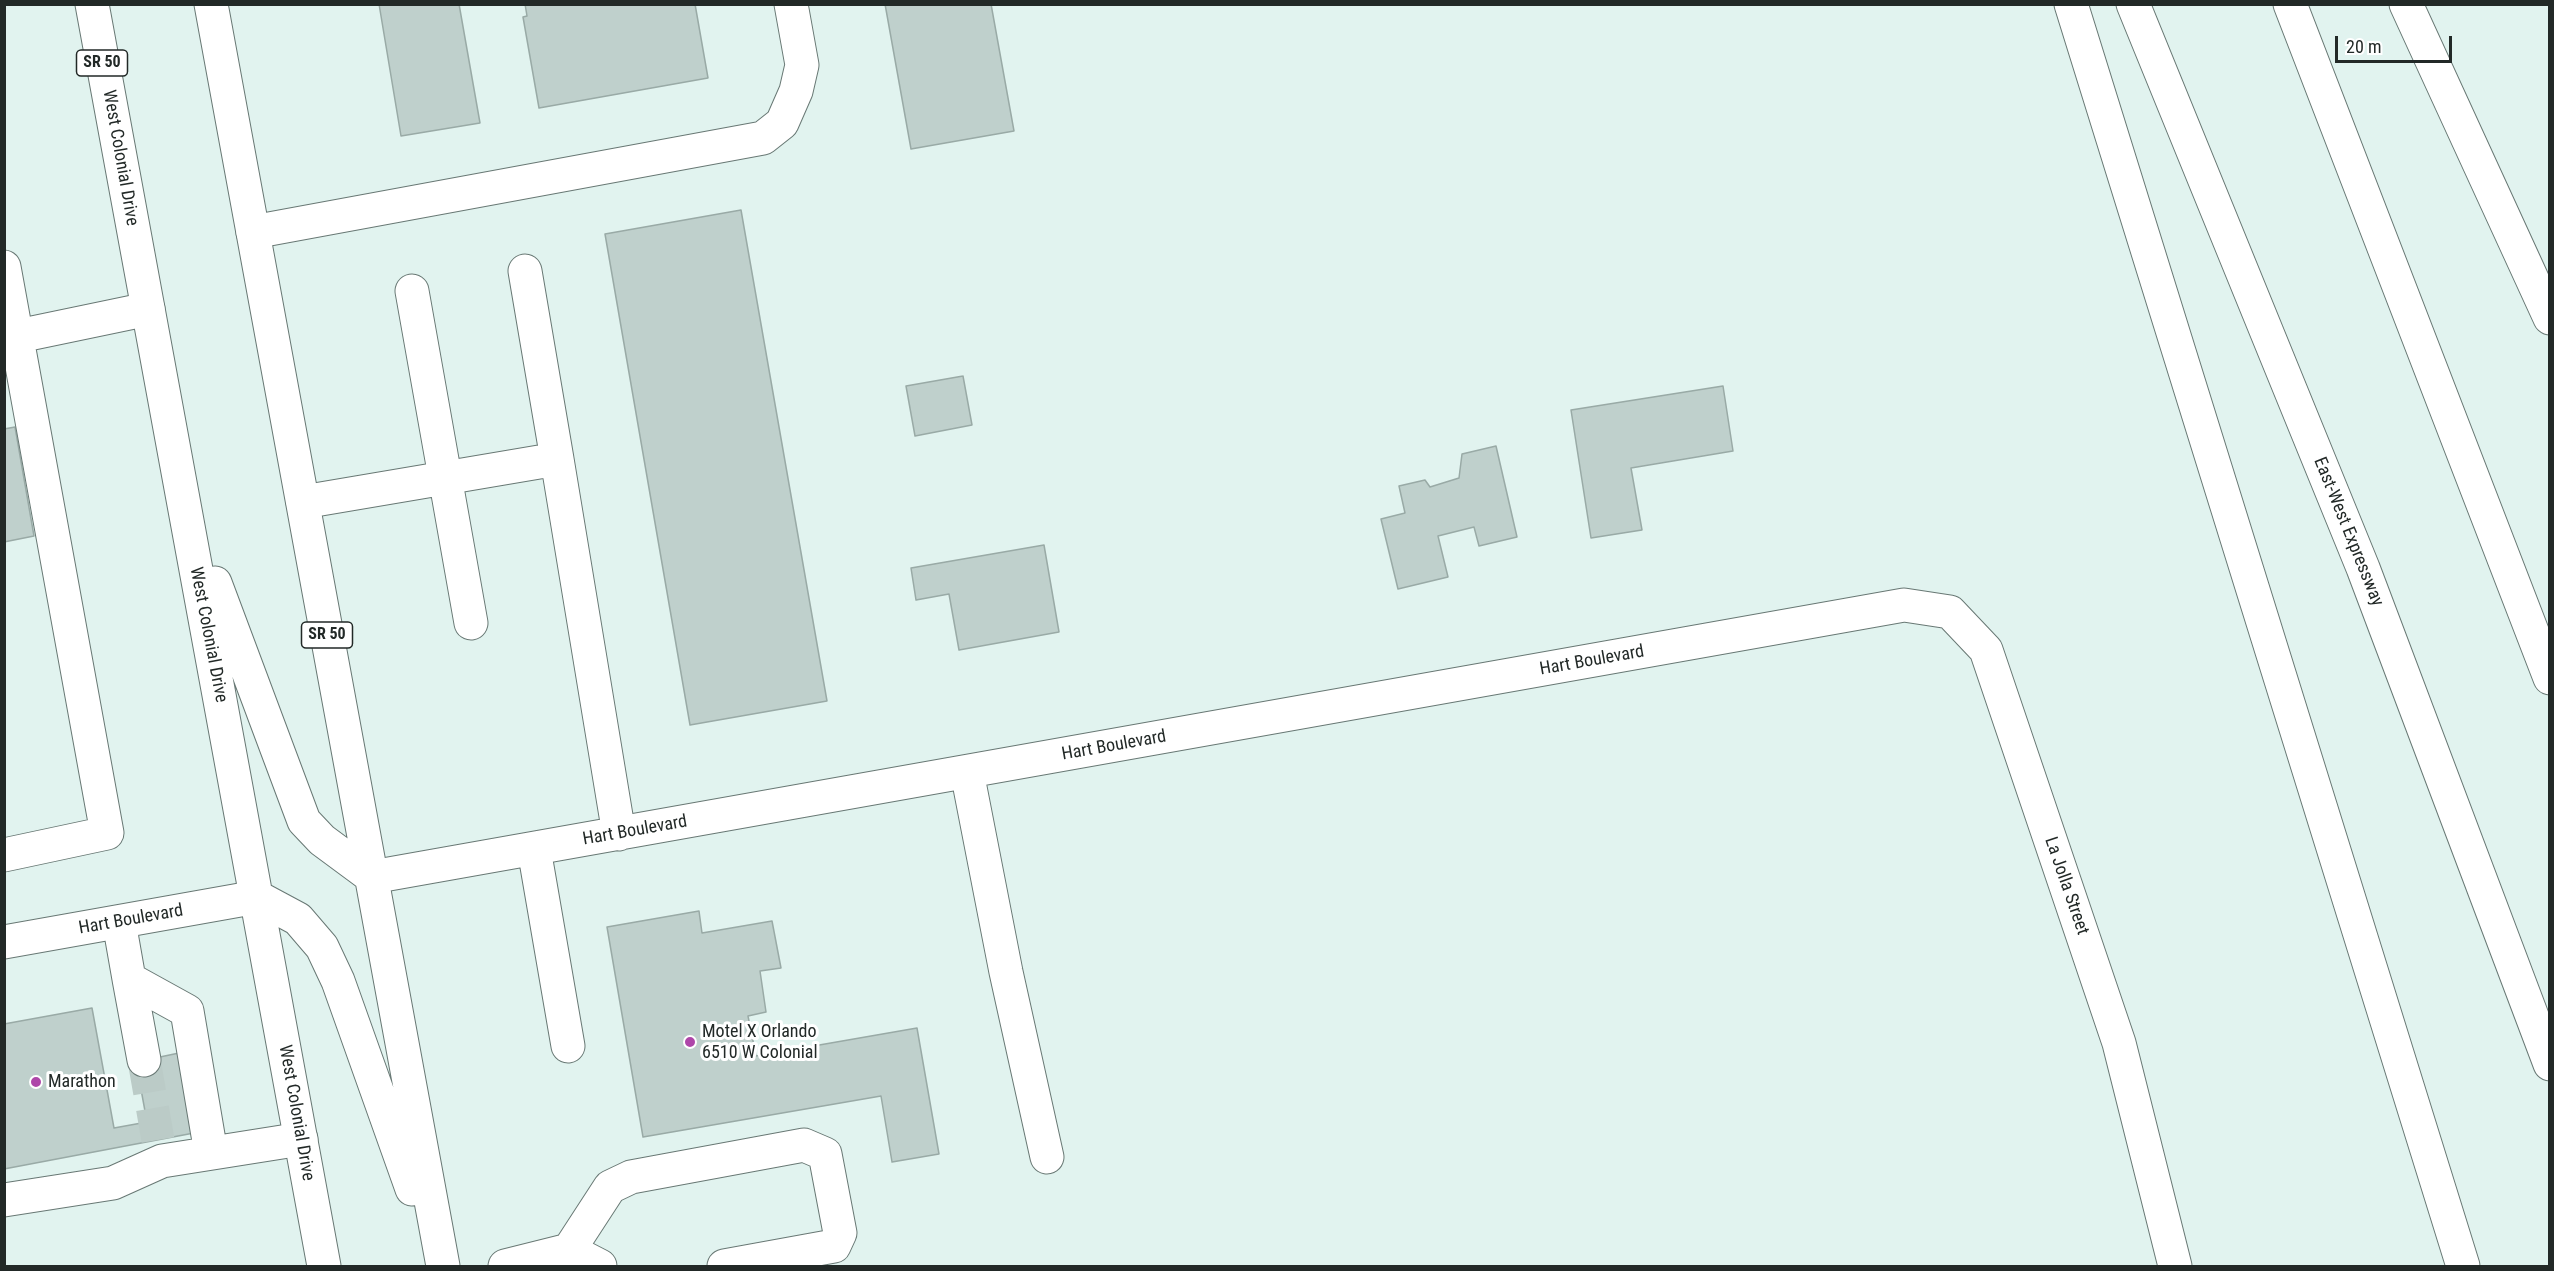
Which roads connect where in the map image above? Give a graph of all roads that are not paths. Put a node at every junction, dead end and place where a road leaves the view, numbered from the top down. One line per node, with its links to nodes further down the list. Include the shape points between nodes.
1 (92, 4): 12 (main road, West Colonial Drive / SR 50)
2 (211, 4): 8 (main road, SR 50)
3 (791, 4): 8 (main road, via 802,65 782,123 763,138)
4 (2071, 4): 45 (main road)
5 (2133, 4): 33 (main road, East-West Expressway, via 2363,568)
6 (2290, 4): 21 (main road)
7 (2406, 4): 13 (main road)
8 (253, 232): 18 (main road, SR 50)
9 (4, 267): 14 (main road)
10 (525, 271): 15 (main road)
11 (412, 291): 16 (main road)
12 (148, 309): 14 (main road); 17 (main road, West Colonial Drive / SR 50)
13 (2550, 318)
14 (11, 338): 25 (main road, via 107,832)
15 (556, 459): 16 (main road); 23 (main road)
16 (445, 478): 18 (main road); 20 (main road)
17 (182, 494): 26 (main road, via 304,821 322,840); 27 (main road, West Colonial Drive / SR 50)
18 (303, 502): 26 (main road, SR 50)
19 (1856, 614): 22 (main road, Hart Boulevard); 44 (main road, La Jolla Street, via 1904,605 1950,612 1986,650 2119,1043)
20 (471, 622)
21 (2550, 678)
22 (968, 772): 23 (main road, Hart Boulevard); 36 (main road)
23 (619, 834): 24 (main road, Hart Boulevard)
24 (534, 849): 26 (main road, Hart Boulevard); 31 (main road)
25 (4, 855)
26 (372, 877): 40 (main road, SR 50)
27 (257, 897): 28 (main road, Hart Boulevard); 34 (main road, West Colonial Drive / SR 50); 40 (main road, via 298,919 322,947 338,981)
28 (119, 922): 29 (main road, Hart Boulevard); 30 (main road)
29 (4, 942)
30 (129, 979): 32 (main road); 35 (main road, via 187,1011)
31 (568, 1046)
32 (144, 1060)
33 (2550, 1064)
34 (301, 1139): 35 (main road); 39 (main road, West Colonial Drive / SR 50)
35 (211, 1153): 37 (main road, via 160,1150 113,1183)
36 (1047, 1157)
37 (4, 1200)
38 (569, 1250): 41 (main road); 42 (main road); 43 (main road, via 610,1187 631,1177 804,1145 825,1154 840,1233 834,1246)
39 (324, 1266)
40 (441, 1266)
41 (505, 1266)
42 (600, 1266)
43 (724, 1266)
44 (2175, 1266)
45 (2463, 1266)

